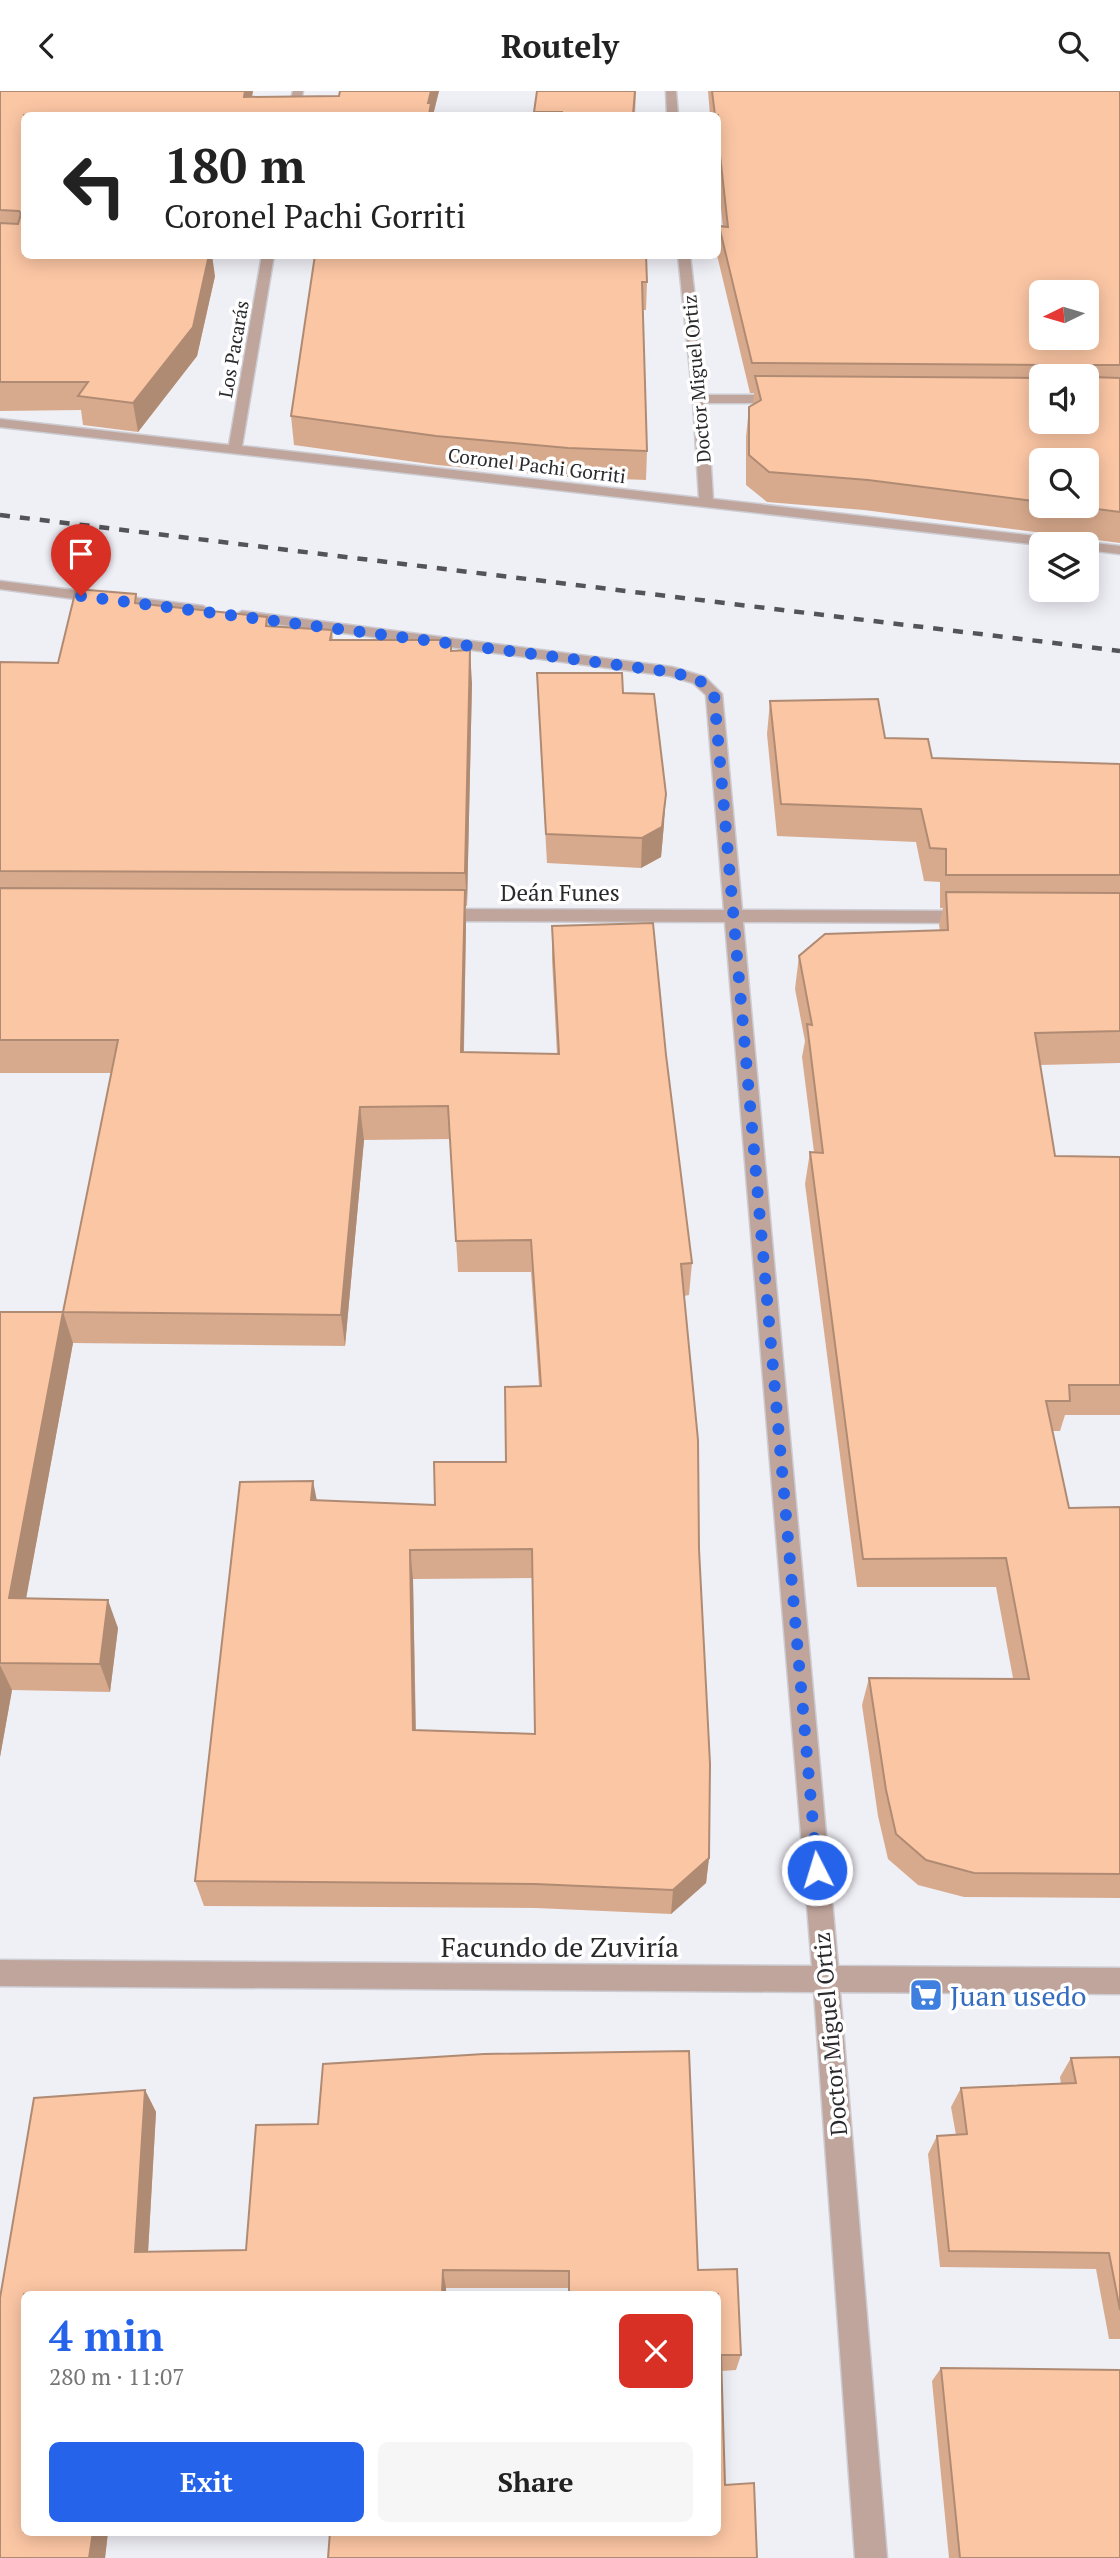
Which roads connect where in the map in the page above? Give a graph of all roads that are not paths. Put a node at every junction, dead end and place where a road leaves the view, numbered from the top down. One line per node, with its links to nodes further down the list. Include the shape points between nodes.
1 (298, 91): 3 (street)
2 (671, 91): 4 (street)
3 (294, 112)
4 (673, 112)
5 (267, 259): 10 (street, Los Pacarás)
6 (684, 259): 7 (street, Doctor Miguel Ortiz)
7 (700, 399): 8 (street); 11 (street, Doctor Miguel Ortiz)
8 (795, 399)
9 (0, 423): 10 (street, Coronel Pachi Gorriti)
10 (235, 449): 11 (street, Coronel Pachi Gorriti)
11 (706, 503): 12 (street, Coronel Pachi Gorriti)
12 (1029, 539)
13 (1099, 547): 14 (street)
14 (1120, 550)
15 (0, 585): 17 (street, Doctor Miguel Ortiz, via 672,672 699,680 714,694)
16 (428, 915): 17 (street, Deán Funes)
17 (732, 917): 18 (street, Deán Funes); 20 (street, Doctor Miguel Ortiz)
18 (982, 917)
19 (0, 1973): 20 (street, Facundo de Zuviría)
20 (826, 1979): 21 (street, Facundo de Zuviría); 22 (street, Doctor Miguel Ortiz)
21 (1120, 1981)
22 (871, 2558)

